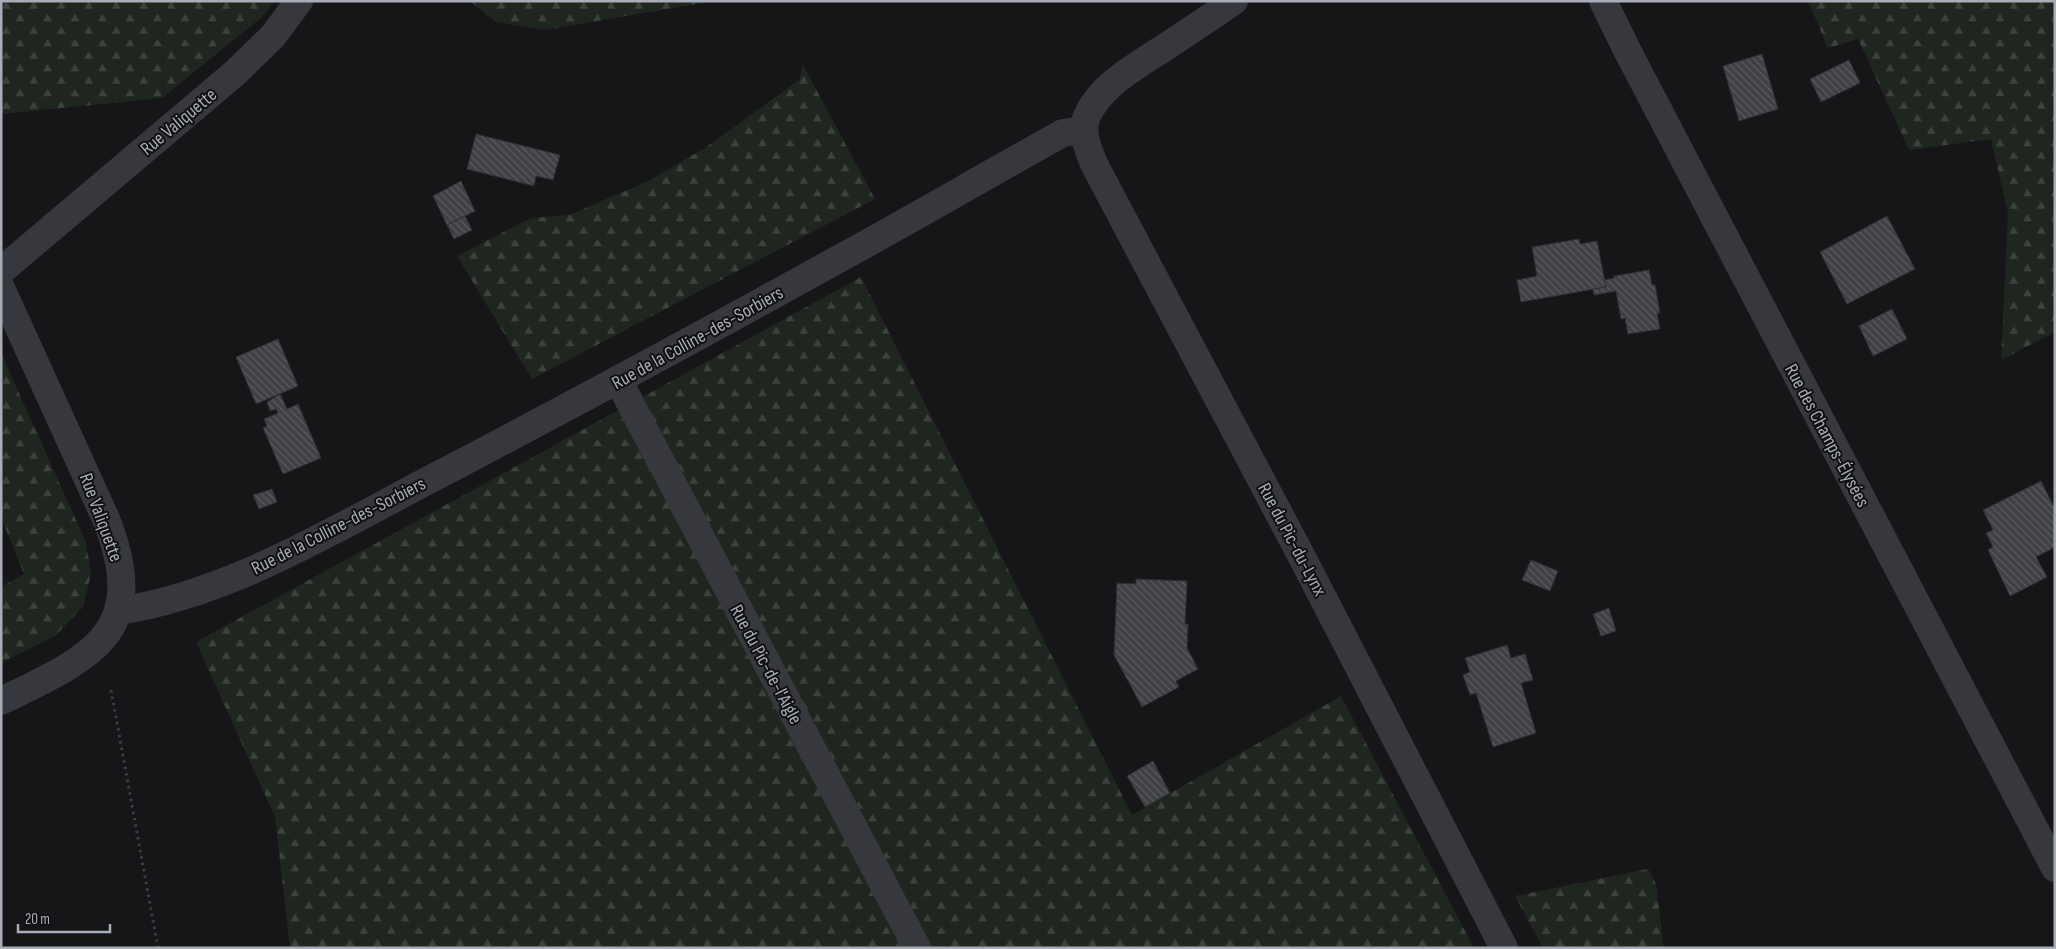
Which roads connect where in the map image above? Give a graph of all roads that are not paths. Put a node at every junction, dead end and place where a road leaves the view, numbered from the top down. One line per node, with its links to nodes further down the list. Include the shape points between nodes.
1 (299, 1): 5 (street, Rue Valiquette, via 273,36 235,73)
2 (1234, 1): 4 (street, via 1108,88 1087,116)
3 (1603, 1): 10 (street, Rue des Champs-Élysées)
4 (1084, 130): 7 (street, Rue de la Colline-des-Sorbiers, via 1063,133); 12 (street, Rue du Pic-du-Lynx, via 1094,164)
5 (1, 271)
6 (1, 288): 8 (street, Rue Valiquette, via 116,544 122,590)
7 (618, 380): 8 (street, Rue de la Colline-des-Sorbiers, via 295,550 182,597); 11 (street, Rue du Pic-de-l'Aigle)
8 (118, 611): 9 (street, Rue Valiquette, via 105,637 92,651 55,675)
9 (1, 701)
10 (2055, 868)
11 (916, 948)
12 (1504, 948)

